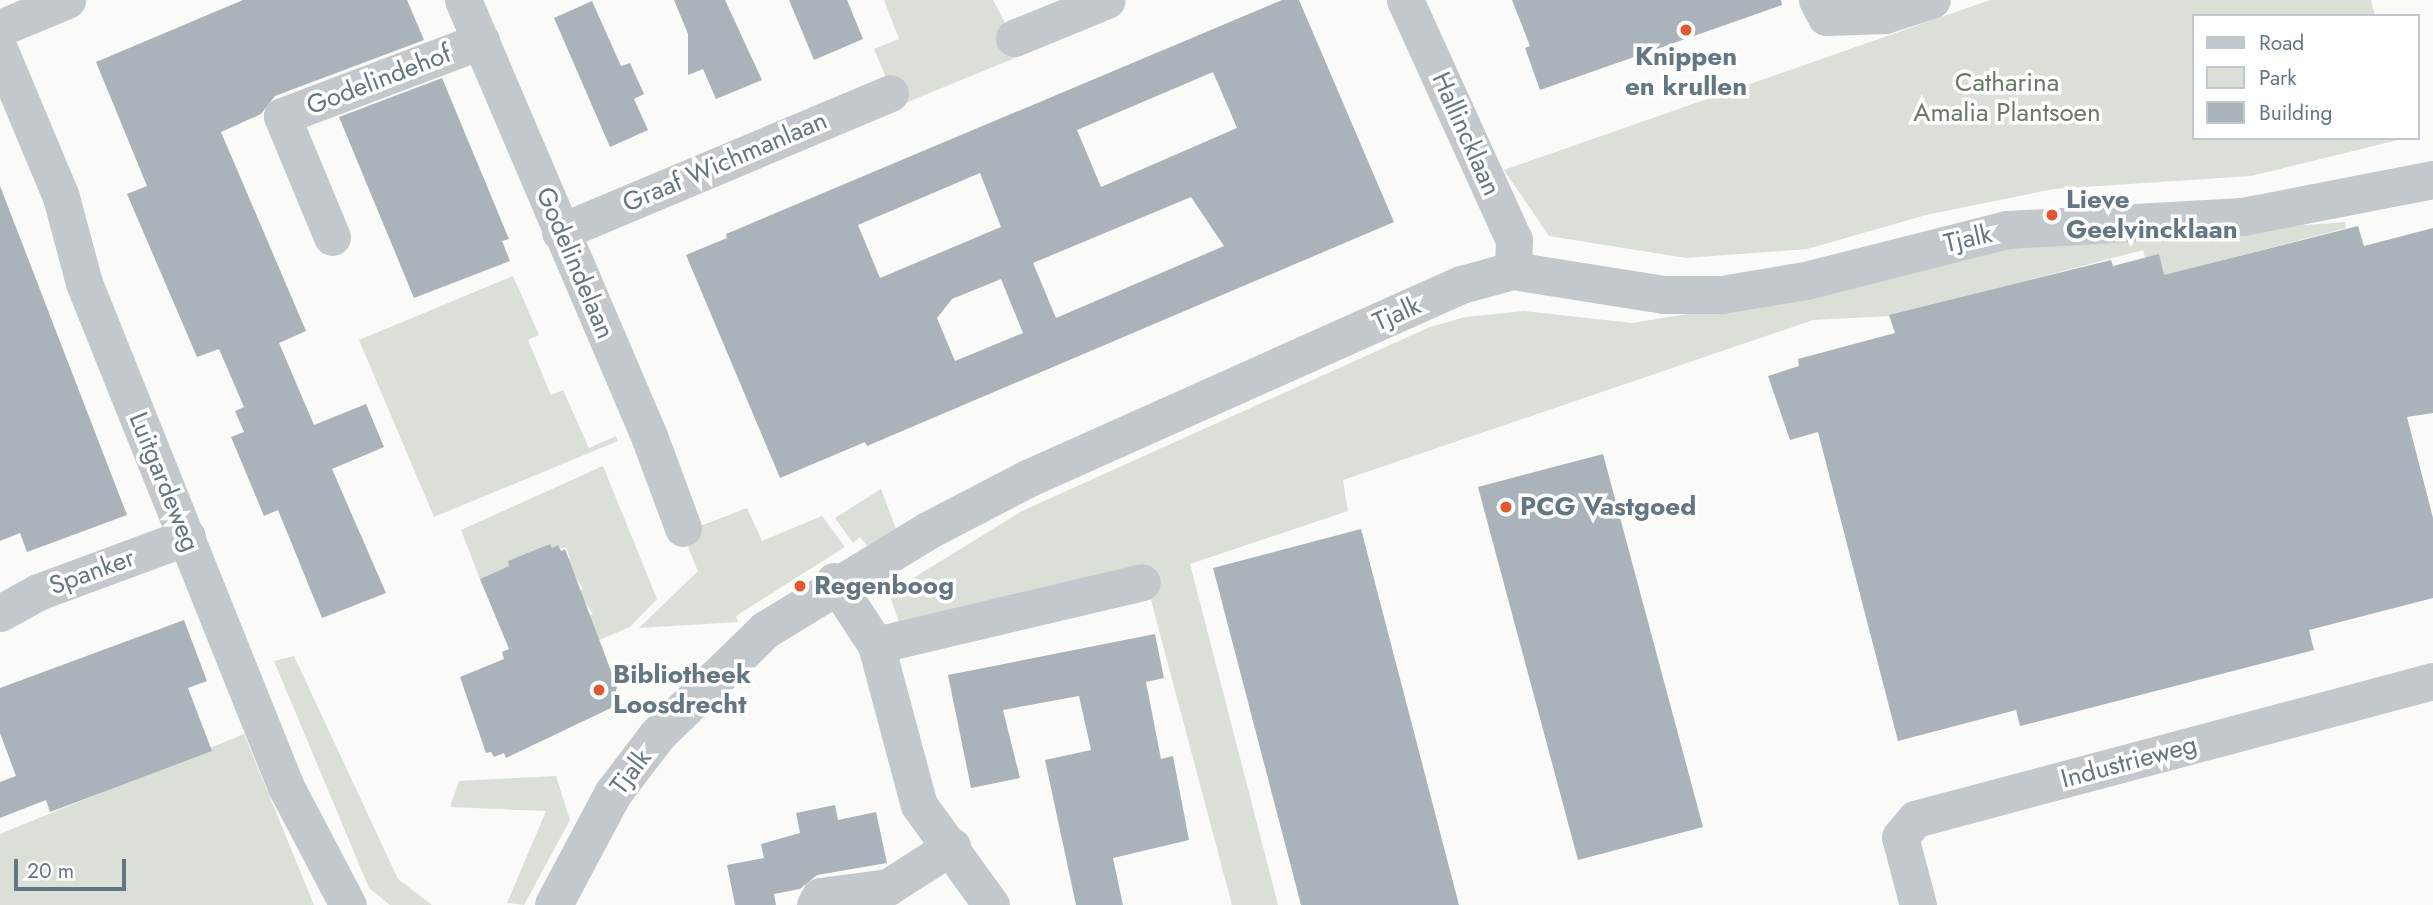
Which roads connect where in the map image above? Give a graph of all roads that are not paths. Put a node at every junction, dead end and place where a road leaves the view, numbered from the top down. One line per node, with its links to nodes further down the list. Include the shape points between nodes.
1 (67, 0): 7 (street)
2 (463, 0): 9 (street, Godelindelaan)
3 (1107, 0): 8 (street)
4 (1405, 0): 15 (street, Hallincklaan, via 1514,240)
5 (1931, 0): 6 (street, via 1885,15)
6 (1822, 8)
7 (0, 28)
8 (1014, 38)
9 (481, 41): 13 (street, Godelindelaan); 14 (street, Godelindehof, via 282,116)
10 (0, 51): 17 (street, Luitgardeweg, via 61,197 84,283)
11 (890, 93): 13 (street, Graaf Wichmanlaan)
12 (2433, 180): 15 (street, Tjalk, via 2244,217 2008,230 1807,281 1722,295 1664,295)
13 (560, 232): 16 (street, Godelindelaan, via 649,436)
14 (332, 237)
15 (1513, 271): 19 (street, Tjalk, via 1462,285 1030,478)
16 (683, 528)
17 (187, 537): 20 (street, Spanker, via 38,592); 24 (street, Luitgardeweg, via 286,787)
18 (1142, 582): 21 (street)
19 (835, 584): 21 (street); 25 (street, Tjalk, via 766,630 658,735 613,794)
20 (0, 613)
21 (876, 645): 23 (street, via 919,805)
22 (2433, 681): 28 (street, Industrieweg, via 1915,819 1900,837)
23 (952, 846): 26 (street, via 888,887 820,895); 27 (street)
24 (348, 905)
25 (554, 905)
26 (815, 905)
27 (991, 905)
28 (1918, 905)

